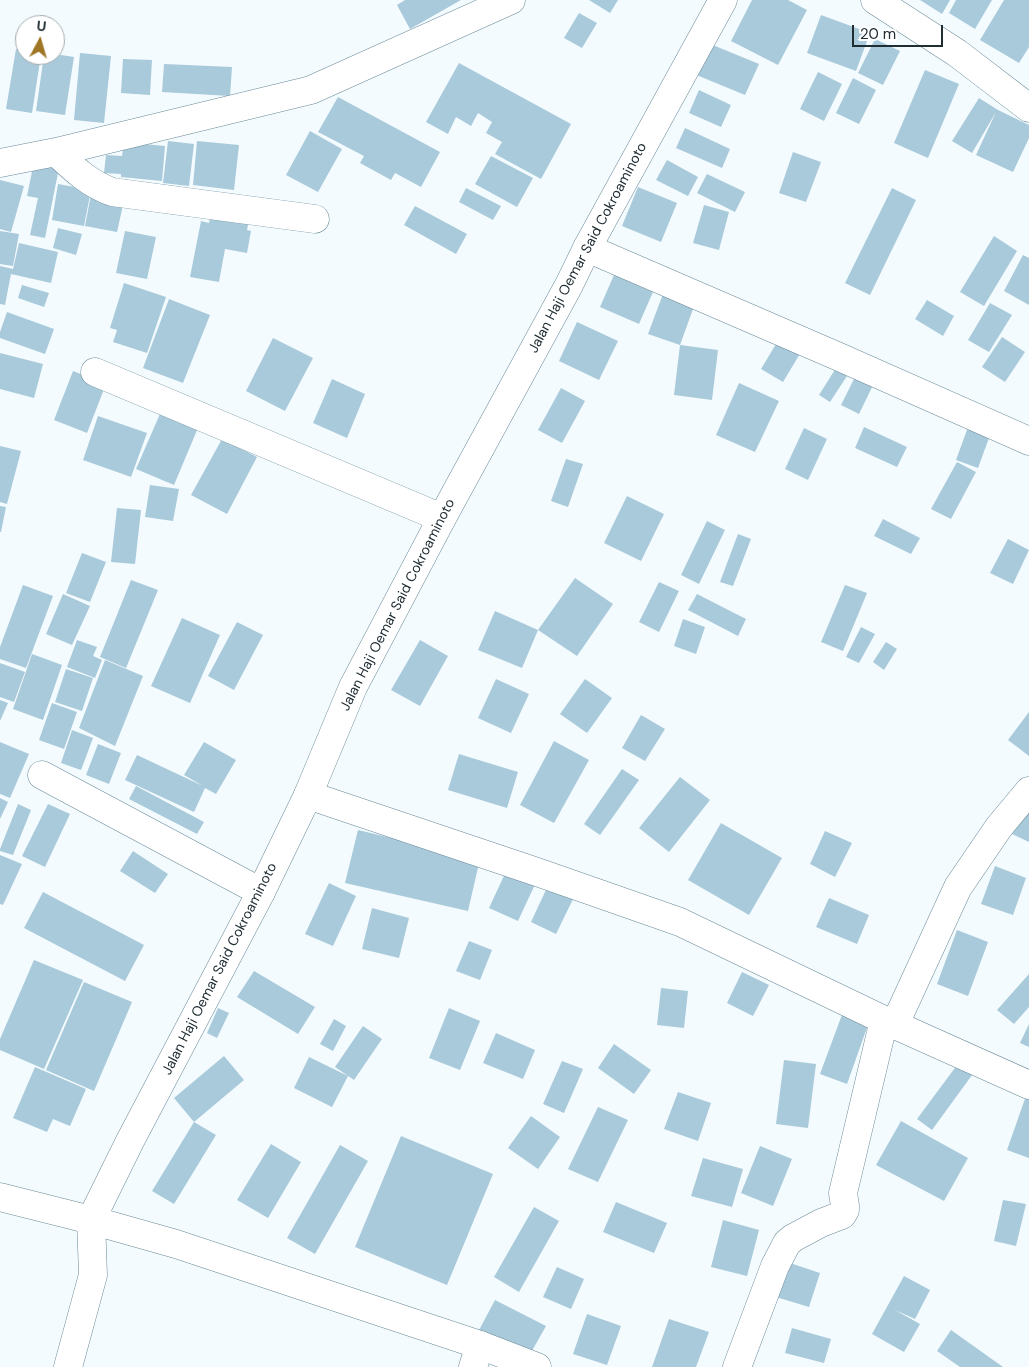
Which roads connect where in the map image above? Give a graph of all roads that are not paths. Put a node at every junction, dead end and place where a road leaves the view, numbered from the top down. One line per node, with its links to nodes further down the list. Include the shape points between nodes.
1 (511, 0): 5 (street, via 311,90)
2 (723, 0): 8 (street, Jalan Haji Oemar Said Cokroaminoto)
3 (875, 0): 4 (street, via 957,53)
4 (1029, 108)
5 (56, 152): 6 (street); 7 (street, via 87,180 112,192)
6 (0, 162)
7 (315, 219)
8 (587, 248): 10 (street); 11 (street, Jalan Haji Oemar Said Cokroaminoto)
9 (95, 372): 11 (street)
10 (1029, 441)
11 (442, 518): 14 (street, Jalan Haji Oemar Said Cokroaminoto, via 353,686)
12 (42, 775): 15 (street)
13 (1029, 791): 16 (street, via 999,827 958,888)
14 (308, 795): 15 (street, Jalan Haji Oemar Said Cokroaminoto); 16 (street, via 680,922)
15 (261, 892): 19 (street, Jalan Haji Oemar Said Cokroaminoto)
16 (890, 1022): 17 (street); 23 (street, via 843,1193 845,1210 842,1215 787,1243 775,1266)
17 (1029, 1085)
18 (0, 1196): 19 (street)
19 (91, 1220): 20 (street, via 176,1244); 21 (street, via 93,1275)
20 (476, 1356): 22 (street)
21 (68, 1367)
22 (537, 1367)
23 (738, 1367)

